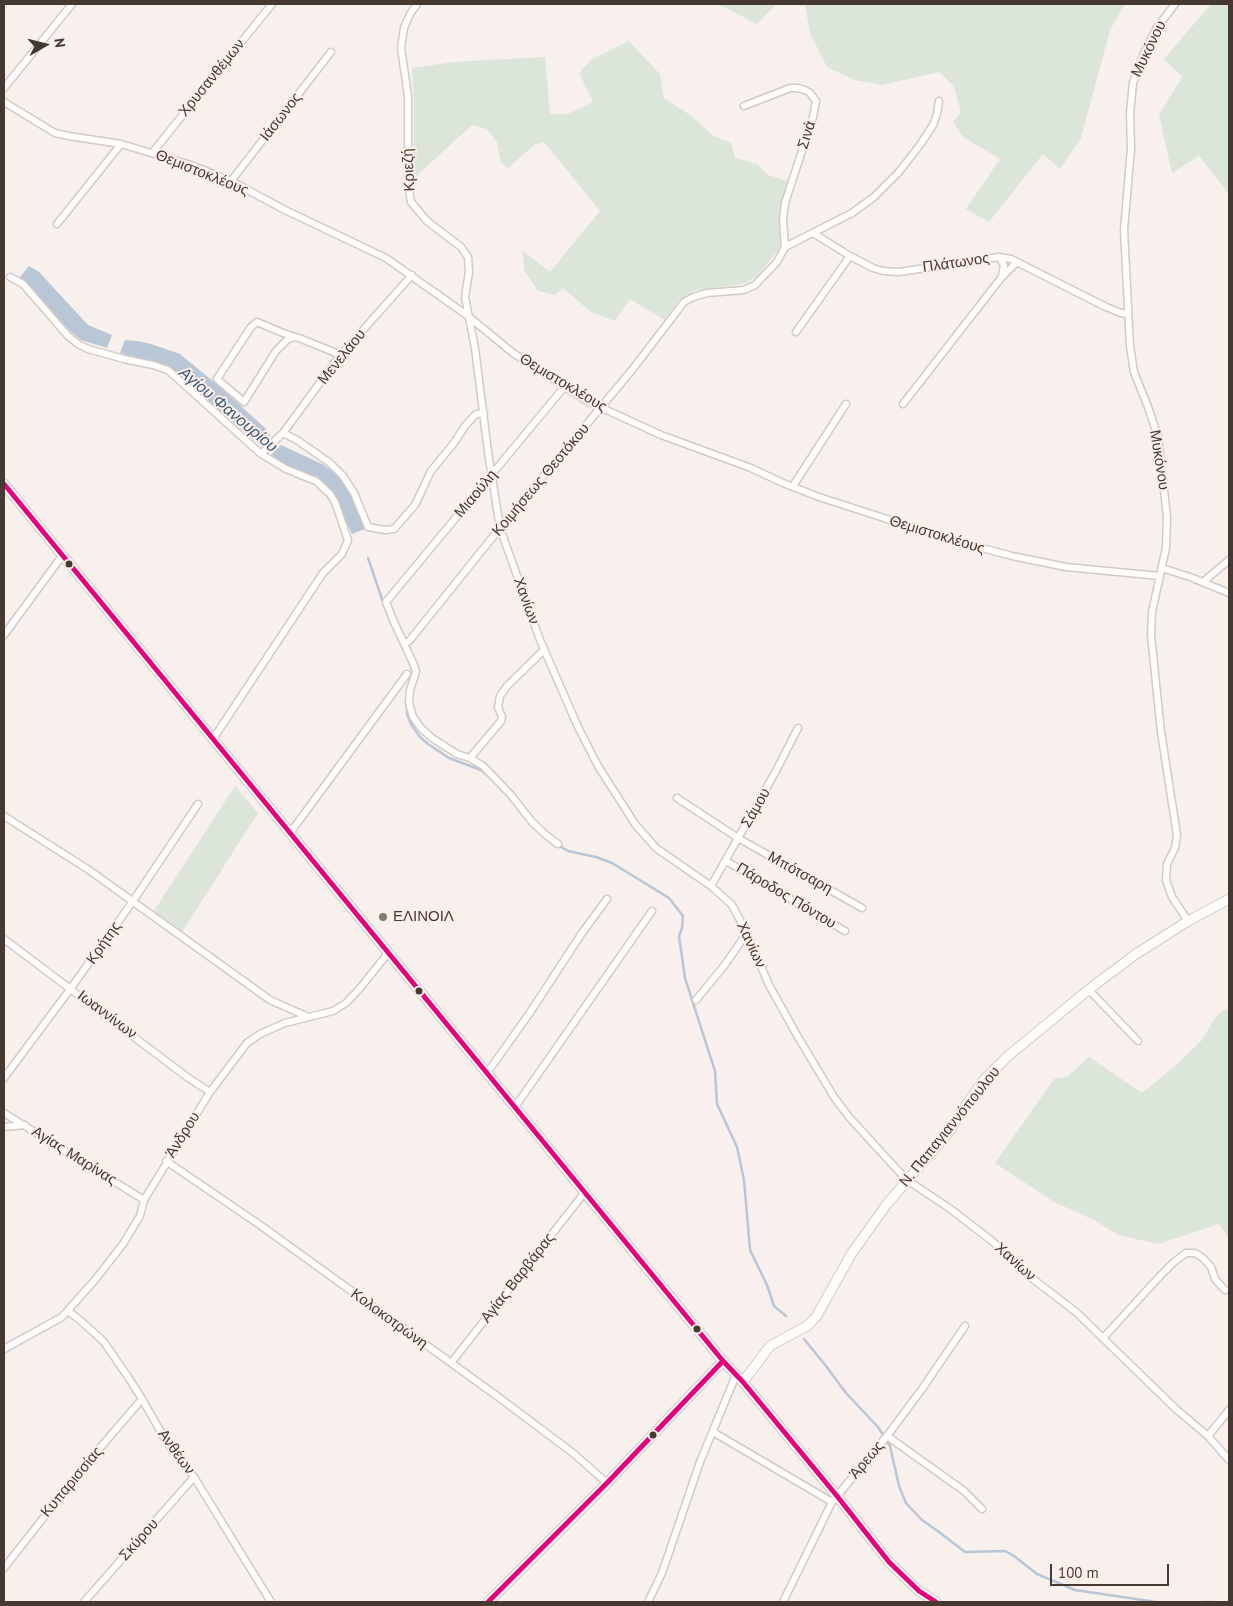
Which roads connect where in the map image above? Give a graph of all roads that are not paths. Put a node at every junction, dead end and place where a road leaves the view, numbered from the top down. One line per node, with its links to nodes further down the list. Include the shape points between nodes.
1 (72, 4): 6 (street)
2 (272, 4): 11 (street, Χρυσανθέμων)
3 (418, 4): 23 (street, Κριεζή, via 404,28 401,48 408,96 409,190 411,202 427,221 461,247 468,257 465,297)
4 (1175, 4): 22 (street, Μυκόνου, via 1156,29 1133,83 1124,230)
5 (331, 52): 12 (street, Ιάσωνος)
6 (4, 88)
7 (939, 100): 14 (street, via 933,125 898,173 874,197)
8 (4, 102): 10 (street, Θεμιστοκλέους, via 55,133)
9 (744, 106): 15 (street, Σινά, via 790,88 810,92 816,101 785,203)
10 (121, 144): 11 (street, Θεμιστοκλέους); 13 (street)
11 (152, 153): 12 (street, Θεμιστοκλέους)
12 (231, 181): 19 (street, Θεμιστοκλέους, via 386,258)
13 (56, 224)
14 (813, 233): 15 (street); 16 (street, Πλάτωνος)
15 (785, 247): 30 (street, Κοιμήσεως Θεοτόκου, via 777,262 755,285 744,290 706,293 684,302)
16 (850, 256): 17 (street, Πλάτωνος, via 873,268 899,272); 24 (street)
17 (999, 257): 18 (street, Πλάτωνος); 21 (street, via 1004,265)
18 (1017, 262): 21 (street); 22 (street, Πλάτωνος, via 1106,307)
19 (412, 275): 23 (street, Θεμιστοκλέους); 26 (street, Μενελάου)
20 (10, 277): 33 (street, via 23,284 78,344 168,370)
21 (1001, 278): 29 (street)
22 (1128, 314): 40 (street, Μυκόνου, via 1134,372 1161,454 1167,517)
23 (468, 316): 27 (street, Θεμιστοκλέους, via 513,353); 31 (street, Χανίων)
24 (796, 332)
25 (295, 336): 25 (street, via 255,323 217,379 244,402 276,351 288,338); 26 (street)
26 (341, 355): 32 (street, Μενελάου)
27 (565, 386): 30 (street, Θεμιστοκλέους); 34 (street, Μιαούλη)
28 (846, 404): 36 (street)
29 (903, 404)
30 (602, 407): 36 (street, Θεμιστοκλέους, via 661,435); 37 (street, Κοιμήσεως Θεοτόκου)
31 (484, 413): 32 (street, via 476,414 465,426 431,471 415,506 398,527 385,530 368,527 354,493 330,463); 34 (street, Χανίων)
32 (284, 433): 33 (street, Μενελάου)
33 (263, 452): 49 (street, via 286,469 320,484 330,494 348,540 342,554 323,573)
34 (492, 475): 37 (street, Χανίων); 45 (street, Μιαούλη, via 386,602)
35 (4, 484): 38 (main road)
36 (792, 486): 41 (street, Θεμιστοκλέους, via 914,529 1012,556 1081,569)
37 (500, 528): 45 (street, Κοιμήσεως Θεοτόκου); 46 (street, Χανίων)
38 (62, 556): 44 (street); 49 (main road)
39 (1229, 560): 42 (street)
40 (1162, 568): 41 (street, Μυκόνου); 42 (street)
41 (1160, 576): 64 (street, Μυκόνου, via 1151,634 1177,842 1167,864 1166,880 1172,897)
42 (1203, 582): 43 (street)
43 (1229, 592)
44 (4, 635)
45 (405, 644): 50 (street, via 416,672 409,696 413,717 432,738 457,754)
46 (544, 650): 50 (street, via 500,696 501,721); 58 (street, Χανίων, via 598,766 635,824 656,848)
47 (407, 674): 54 (street)
48 (798, 728): 55 (street, Σάμου)
49 (213, 739): 54 (main road)
50 (470, 758): 56 (street, via 482,766 532,822)
51 (677, 798): 55 (street, Μπότσαρη)
52 (198, 804): 61 (street, Κρήτης)
53 (4, 816): 61 (street)
54 (290, 833): 68 (main road)
55 (738, 838): 57 (street, Σάμου); 62 (street, Μπότσαρη)
56 (558, 844)
57 (726, 861): 58 (street, Σάμου); 65 (street, Πάροδος Πόντου)
58 (710, 886): 66 (street, Χανίων, via 732,905)
59 (606, 899): 74 (street)
60 (1229, 899): 64 (main road, Ν. Παπαγιαννόπουλου)
61 (133, 901): 69 (street, Κρήτης); 72 (street, via 270,1000)
62 (862, 908)
63 (652, 911): 77 (street)
64 (1188, 921): 70 (main road, Ν. Παπαγιαννόπουλου, via 1136,954)
65 (845, 931)
66 (747, 933): 71 (street); 82 (street, Χανίων, via 782,1011 834,1097)
67 (4, 939): 69 (street, Ιωαννίνων)
68 (388, 953): 72 (street, Άνδρου, via 346,1002 333,1011); 74 (main road)
69 (72, 988): 75 (street, Κρήτης); 76 (street, Ιωαννίνων)
70 (1089, 990): 73 (street); 82 (main road, Ν. Παπαγιαννόπουλου, via 1008,1056 984,1080 949,1132)
71 (696, 1000)
72 (307, 1016): 76 (street, Άνδρου, via 285,1022 247,1042)
73 (1138, 1041)
74 (487, 1073): 77 (main road)
75 (4, 1078)
76 (210, 1092): 81 (street, Άνδρου)
77 (515, 1107): 83 (main road)
78 (4, 1112): 79 (street, Αγίας Μαρίνας)
79 (26, 1125): 80 (street); 84 (street, Αγίας Μαρίνας)
80 (4, 1127)
81 (166, 1161): 84 (street, Άνδρου); 91 (street, Κολοκοτρώνη)
82 (907, 1180): 88 (street, Χανίων, via 992,1241); 93 (main road, Ν. Παπαγιαννόπουλου, via 852,1253 816,1317 807,1326 770,1346)
83 (585, 1192): 90 (main road); 91 (street, Αγίας Βαρβάρας)
84 (144, 1200): 86 (street, Άνδρου, via 140,1216 123,1244)
85 (1226, 1290): 88 (street, via 1215,1279 1203,1258 1195,1253 1186,1253 1160,1276)
86 (68, 1312): 89 (street, Άνδρου); 94 (street, Ανθέων, via 104,1342)
87 (965, 1326): 98 (street, Άρεως)
88 (1103, 1338): 97 (street, Χανίων)
89 (4, 1349)
90 (724, 1361): 92 (main road); 101 (main road)
91 (451, 1363): 101 (street, Κολοκοτρώνη, via 573,1453)
92 (736, 1375): 93 (main road); 96 (street)
93 (743, 1382): 102 (main road)
94 (142, 1398): 100 (street, Ανθέων, via 166,1441); 104 (street, Κυπαρισσίας)
95 (1229, 1410): 97 (street)
96 (713, 1432): 102 (street); 108 (street, via 670,1552)
97 (1208, 1436): 99 (street, Χανίων)
98 (886, 1437): 102 (street, Άρεως); 103 (street, via 964,1491)
99 (1229, 1460)
100 (194, 1477): 105 (street, Σκύρου); 106 (street, Ανθέων)
101 (607, 1483): 107 (main road)
102 (834, 1499): 109 (street, Άρεως); 110 (main road, via 888,1562)
103 (982, 1509)
104 (4, 1568)
105 (84, 1602)
106 (272, 1602)
107 (488, 1602)
108 (648, 1602)
109 (783, 1602)
110 (936, 1602)

